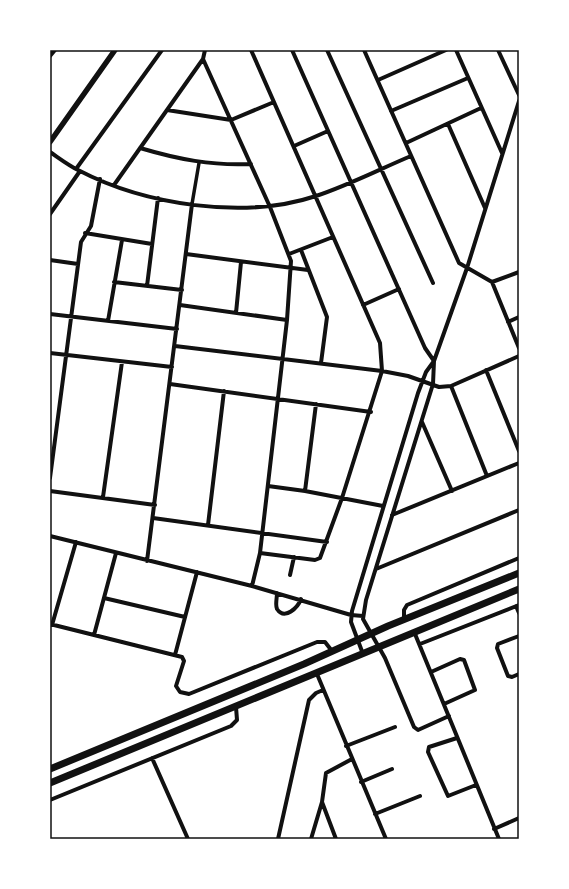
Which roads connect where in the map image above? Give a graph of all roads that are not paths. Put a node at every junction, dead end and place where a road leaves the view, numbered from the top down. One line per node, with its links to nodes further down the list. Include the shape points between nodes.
1 (115, 50): 23 (street)
2 (162, 50): 33 (street)
3 (205, 50): 11 (street)
4 (252, 50): 15 (street)
5 (292, 50): 22 (street)
6 (327, 50): 32 (street)
7 (364, 50): 13 (street)
8 (446, 50): 13 (street)
9 (456, 50): 12 (street)
10 (498, 50): 14 (street)
11 (204, 59): 18 (street); 20 (street)
12 (468, 78): 17 (street); 19 (street)
13 (378, 80): 19 (street)
14 (519, 95)
15 (274, 102): 20 (street); 25 (street)
16 (519, 103): 28 (street)
17 (482, 108): 21 (street); 28 (street)
18 (167, 110): 20 (street); 26 (street)
19 (391, 111): 24 (street)
20 (231, 120): 31 (street)
21 (448, 124): 24 (street); 41 (street)
22 (328, 130): 25 (street); 35 (street)
23 (50, 142)
24 (406, 143): 29 (street)
25 (294, 146): 37 (street)
26 (140, 148): 30 (street); 36 (street)
27 (50, 152): 33 (street)
28 (502, 153): 41 (street)
29 (411, 156): 32 (street); 54 (street, via 459,263)
30 (199, 163): 31 (street); 39 (street)
31 (251, 164): 40 (street)
32 (381, 168): 35 (street); 59 (street)
33 (78, 170): 34 (street); 42 (street)
34 (100, 179): 36 (street); 43 (street, via 91,226)
35 (351, 182): 37 (street); 61 (street)
36 (114, 185): 38 (street)
37 (316, 196): 40 (street); 44 (street)
38 (158, 198): 39 (street); 46 (street)
39 (192, 204): 40 (street); 48 (street)
40 (270, 207): 49 (street)
41 (485, 208): 54 (street)
42 (50, 214)
43 (85, 233): 45 (street); 52 (street)
44 (333, 237): 47 (street); 63 (street)
45 (122, 240): 46 (street); 57 (street)
46 (152, 244): 60 (street)
47 (301, 250): 49 (street); 55 (street)
48 (186, 254): 51 (street); 62 (street)
49 (289, 254): 53 (street)
50 (50, 260): 52 (street)
51 (241, 262): 53 (street); 65 (street)
52 (78, 264): 67 (street)
53 (292, 268): 55 (street); 69 (street)
54 (467, 268): 58 (street); 79 (street)
55 (308, 270): 81 (street, via 327,318)
56 (519, 272): 58 (street)
57 (114, 282): 60 (street); 70 (street)
58 (492, 282): 71 (street)
59 (432, 283)
60 (146, 286): 62 (street)
61 (399, 289): 63 (street); 79 (street, via 425,348)
62 (182, 290): 64 (street)
63 (363, 304): 84 (street, via 380,343)
64 (180, 306): 65 (street); 72 (street)
65 (236, 313): 69 (street)
66 (50, 314): 67 (street)
67 (70, 317): 70 (street); 76 (street)
68 (519, 317): 71 (street)
69 (287, 320): 78 (street)
70 (108, 321): 72 (street)
71 (508, 322): 74 (street)
72 (177, 329): 73 (street)
73 (175, 346): 78 (street); 82 (street)
74 (519, 348)
75 (50, 353): 76 (street)
76 (65, 355): 80 (street); 95 (street)
77 (519, 356): 83 (street)
78 (283, 359): 81 (street); 90 (street)
79 (434, 361): 85 (street); 87 (street)
80 (122, 362): 82 (street); 104 (street)
81 (321, 363): 84 (street)
82 (172, 367): 86 (street)
83 (486, 370): 88 (street); 96 (street)
84 (382, 371): 85 (street); 92 (street)
85 (422, 381): 87 (street); 107 (street)
86 (170, 384): 89 (street); 106 (street)
87 (433, 384): 88 (street, via 439,387); 93 (street)
88 (451, 386): 98 (street)
89 (224, 391): 90 (street); 111 (street)
90 (278, 399): 91 (street); 100 (street)
91 (316, 404): 92 (street); 101 (street)
92 (371, 412): 105 (street)
93 (422, 422): 102 (street); 109 (street)
94 (50, 429): 95 (street)
95 (56, 430): 99 (street)
96 (519, 451)
97 (519, 463): 98 (street)
98 (487, 476): 102 (street)
99 (50, 478)
100 (268, 486): 101 (street); 112 (street)
101 (305, 491): 105 (street)
102 (452, 491): 109 (street)
103 (50, 492): 104 (street)
104 (103, 497): 106 (street)
105 (342, 498): 107 (street); 115 (street)
106 (155, 505): 110 (street)
107 (383, 506): 132 (street)
108 (519, 510): 121 (street)
109 (392, 515): 121 (street)
110 (153, 518): 111 (street); 120 (street)
111 (208, 525): 112 (street)
112 (262, 533): 115 (street); 117 (street)
113 (50, 536): 114 (street)
114 (76, 542): 116 (street); 136 (street)
115 (327, 542): 118 (street, via 318,560)
116 (116, 553): 120 (street); 128 (street)
117 (260, 553): 118 (street); 125 (street)
118 (294, 557): 124 (street)
119 (519, 558): 135 (street, via 407,605)
120 (147, 561): 122 (street)
121 (376, 569): 133 (street)
122 (197, 572): 125 (street); 134 (street)
123 (519, 573): 135 (main road)
124 (290, 575)
125 (252, 586): 127 (street)
126 (519, 589): 138 (main road)
127 (277, 593): 129 (street); 129 (street, via 276,607 284,613 298,608)
128 (104, 598): 134 (street); 139 (street)
129 (301, 599): 132 (street)
130 (517, 605): 131 (street); 142 (street)
131 (519, 613)
132 (351, 615): 133 (street); 141 (street)
133 (363, 616): 137 (street)
134 (185, 618): 146 (street)
135 (404, 620): 137 (main road)
136 (51, 624): 139 (street)
137 (372, 633): 141 (main road); 143 (street)
138 (416, 634): 142 (street); 143 (main road)
139 (94, 635): 146 (street)
140 (519, 636): 149 (street, via 498,644 497,648 508,676)
141 (357, 640): 144 (main road); 145 (street)
142 (420, 644): 147 (street)
143 (380, 648): 145 (main road); 153 (street, via 416,729)
144 (332, 651): 146 (street, via 325,642 317,642 189,694 177,689 184,659); 159 (main road)
145 (363, 655): 148 (main road)
146 (175, 656)
147 (431, 672): 151 (street); 151 (street, via 460,659 464,660 475,690)
148 (317, 674): 150 (street); 152 (main road)
149 (519, 674)
150 (323, 690): 156 (street); 171 (street, via 309,700)
151 (444, 704): 153 (street)
152 (236, 707): 157 (street, via 237,720 231,726); 162 (main road)
153 (449, 716): 155 (street)
154 (395, 727): 156 (street)
155 (457, 738): 163 (street); 163 (street, via 429,747 428,752 448,796)
156 (346, 746): 158 (street)
157 (152, 758): 165 (street); 170 (street)
158 (352, 759): 161 (street); 166 (street, via 326,773)
159 (50, 769)
160 (392, 769): 161 (street)
161 (361, 782): 167 (street)
162 (50, 783)
163 (476, 784): 169 (street)
164 (420, 796): 167 (street)
165 (50, 800)
166 (322, 802): 172 (street); 173 (street)
167 (375, 814): 174 (street)
168 (519, 818): 169 (street)
169 (494, 829): 175 (street)
170 (188, 839)
171 (278, 839)
172 (311, 839)
173 (336, 839)
174 (386, 839)
175 (498, 839)

